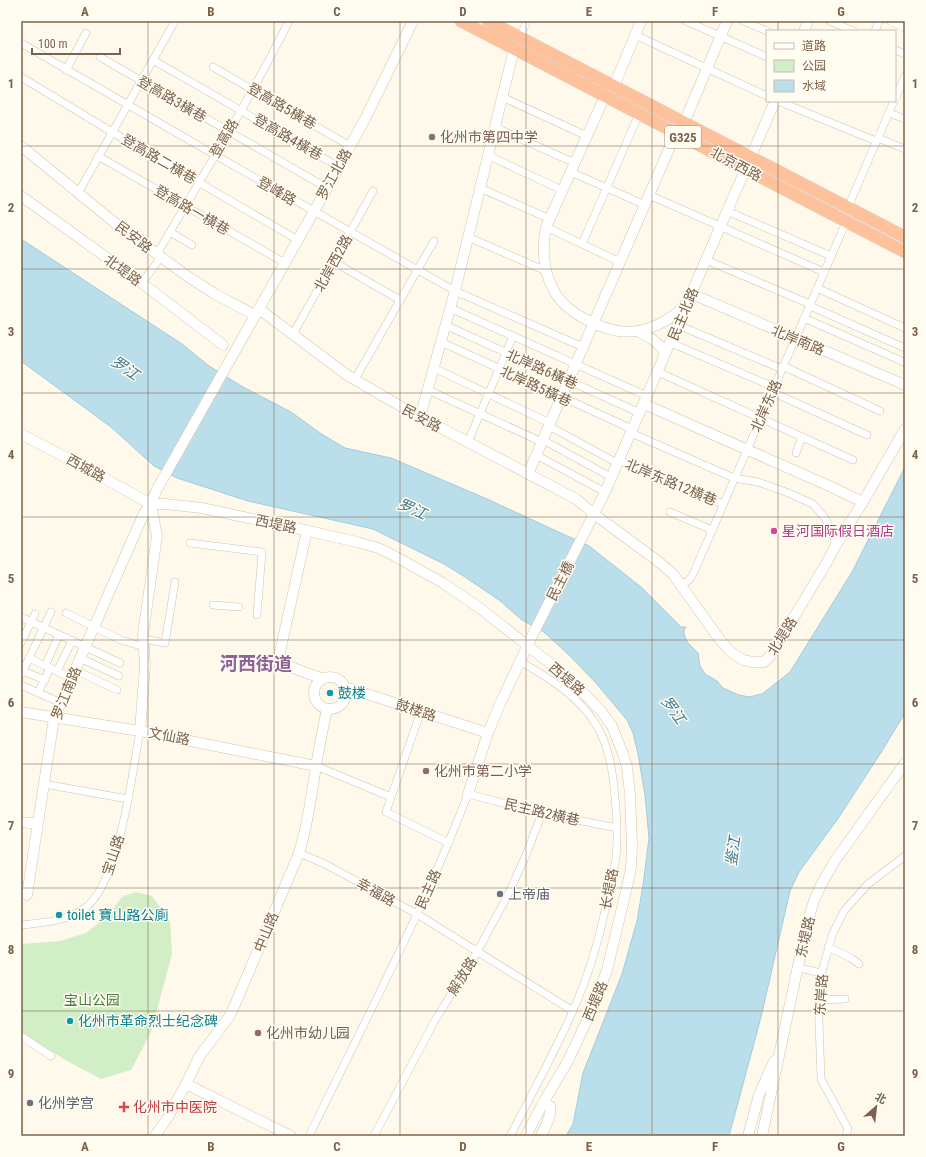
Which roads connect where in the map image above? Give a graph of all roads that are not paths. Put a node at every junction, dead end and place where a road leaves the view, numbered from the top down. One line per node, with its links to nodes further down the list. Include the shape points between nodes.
1 (175, 21): 24 (street)
2 (289, 21): 33 (street, 登高路)
3 (413, 21): 53 (street, 罗江北路)
4 (461, 21): 21 (highway, 北京西路 / G325)
5 (488, 21): 19 (highway, 北京西路 / G325)
6 (527, 21): 19 (street)
7 (641, 21): 17 (street)
8 (686, 21): 18 (street)
9 (728, 21): 18 (street)
10 (743, 21): 15 (street)
11 (830, 21): 14 (street)
12 (890, 21): 13 (street)
13 (905, 28)
14 (851, 30)
15 (766, 31)
16 (86, 33): 27 (street)
17 (635, 35): 26 (street); 31 (street)
18 (721, 36): 23 (street); 26 (street)
19 (520, 38): 31 (highway, 北京西路 / G325)
20 (21, 43): 27 (street, 登峰路)
21 (514, 49): 34 (highway, 北京西路 / G325); 36 (street)
22 (100, 57): 30 (street, 登高路3橫巷)
23 (766, 57)
24 (153, 60): 30 (street); 42 (street, 登高路4橫巷)
25 (213, 67): 33 (street, 登高路5橫巷)
26 (707, 69): 35 (street); 46 (street)
27 (66, 70): 41 (street, 登峰路)
28 (905, 76): 32 (street)
29 (21, 77): 49 (street, 登高路二横巷)
30 (142, 81): 41 (street); 48 (street, 登高路3橫巷)
31 (614, 86): 46 (highway, 北京西路 / G325)
32 (900, 88): 37 (street)
33 (252, 90): 42 (street, 登高路); 53 (street, 登高路5橫巷)
34 (605, 96): 44 (highway, 北京西路 / G325); 51 (street)
35 (766, 96)
36 (502, 97): 47 (street); 51 (street)
37 (896, 98)
38 (775, 102): 59 (street, 民主北路)
39 (781, 102): 52 (street)
40 (894, 102): 43 (street)
41 (128, 105): 49 (street); 56 (street, 登峰路)
42 (241, 110): 48 (street, 登高路); 60 (street, 登高路4橫巷)
43 (889, 113): 45 (street); 52 (street)
44 (639, 114): 50 (highway, 北京西路 / G325); 66 (street)
45 (905, 120)
46 (684, 123): 59 (highway, 北京西路 / G325)
47 (494, 127): 57 (street); 61 (street)
48 (229, 131): 56 (street, 登高路); 64 (street, 登高路3橫巷)
49 (112, 132): 58 (street); 63 (street, 登高路二横巷)
50 (676, 133): 62 (highway, 北京西路 / G325); 70 (street)
51 (587, 136): 61 (street)
52 (877, 140): 55 (street); 74 (street)
53 (350, 146): 60 (street, 罗江北路)
54 (22, 148): 69 (street, 民安路)
55 (905, 149)
56 (215, 155): 63 (street, 登高路); 76 (street, 登峰路)
57 (487, 155): 65 (street); 67 (street)
58 (98, 156): 69 (street); 72 (street, 登高路一横巷)
59 (750, 157): 62 (street, 民主北路); 74 (highway, 北京西路 / G325)
60 (339, 167): 64 (street, 罗江北路)
61 (573, 168): 66 (street); 67 (street)
62 (745, 169): 75 (street, 民主北路); 77 (highway, 北京西路 / G325)
63 (199, 182): 72 (street, 登高路); 84 (street, 登高路二横巷)
64 (327, 188): 76 (street, 罗江北路)
65 (480, 188): 78 (street); 82 (street)
66 (607, 188): 73 (street); 86 (street)
67 (562, 190): 78 (street)
68 (374, 191): 81 (street, 北岸西2路)
69 (78, 193): 89 (street, 民安路)
70 (649, 195): 73 (street); 79 (street)
71 (21, 196): 98 (street, 北堤路)
72 (186, 206): 80 (street, 登高路); 94 (street, 登高路一横巷)
73 (645, 206): 93 (street)
74 (848, 207): 83 (highway, 北京西路 / G325)
75 (727, 211): 79 (street, 民主北路); 90 (street)
76 (314, 212): 81 (street, 登峰路); 84 (street, 罗江北路)
77 (846, 222): 88 (highway, 北京西路 / G325); 90 (street, 北岸东路)
78 (548, 223): 86 (street); 96 (street, via 544,236)
79 (720, 226): 91 (street, 民主北路); 97 (street)
80 (170, 232): 87 (street); 89 (street, 登高路)
81 (351, 232): 92 (street, 北岸西2路); 95 (street, 登峰路)
82 (468, 237): 96 (street); 100 (street)
83 (905, 237)
84 (298, 240): 94 (street, 罗江北路)
85 (434, 241): 95 (street)
86 (582, 244): 93 (street)
87 (192, 245)
88 (905, 252)
89 (159, 256): 98 (street, 登高路); 105 (street, 民安路, via 215,294)
90 (831, 256): 97 (street, 北岸东路)
91 (706, 260): 101 (street, 民主北路); 103 (street)
92 (334, 262): 102 (street); 112 (street, 北岸西2路)
93 (620, 262): 107 (street)
94 (285, 264): 105 (street, 罗江北路)
95 (418, 270): 100 (street, 登峰路); 102 (street)
96 (546, 271): 107 (street, via 552,288 568,308)
97 (824, 272): 99 (street, 北岸东路)
98 (142, 284): 117 (street, 北堤路)
99 (817, 288): 103 (street, 北岸东路); 110 (street)
100 (455, 291): 104 (street); 118 (street, 登峰路)
101 (692, 294): 109 (street, 民主北路); 111 (street, via 680,310 667,320); 114 (street, 北岸南路)
102 (400, 300): 128 (street)
103 (810, 305): 106 (street, 北岸东路); 119 (street)
104 (450, 308): 108 (street); 113 (street)
105 (257, 312): 112 (street, 民安路); 156 (street, 罗江北路)
106 (804, 318): 114 (street, 北岸东路); 122 (street)
107 (594, 323): 111 (street, via 620,332); 118 (street)
108 (445, 325): 115 (street); 120 (street, 北岸路6橫巷)
109 (678, 325): 116 (street, 民主北路); 125 (street)
110 (905, 328)
111 (637, 331): 121 (street, via 661,346 665,353)
112 (293, 334): 128 (street, 民安路)
113 (513, 336): 120 (street); 123 (street)
114 (795, 338): 125 (street, 北岸东路); 130 (street, 北岸南路)
115 (441, 342): 124 (street); 126 (street, 北岸路5橫巷)
116 (671, 343): 121 (street, 民主北路); 132 (street)
117 (224, 345)
118 (583, 347): 123 (street)
119 (905, 348)
120 (506, 353): 126 (street); 129 (street, 北岸路6橫巷)
121 (662, 362): 127 (street, 民主北路)
122 (904, 362)
123 (576, 364): 129 (street); 135 (street)
124 (434, 368): 131 (street); 133 (street, 北岸东路12横巷)
125 (783, 368): 132 (street, 北岸东路); 136 (street)
126 (499, 369): 133 (street); 134 (street, 北岸路5橫巷)
127 (658, 372): 135 (street, 民主北路); 139 (street)
128 (355, 379): 138 (street, 民安路)
129 (568, 381): 134 (street); 135 (street, 北岸路6橫巷)
130 (905, 385)
131 (428, 390): 137 (street); 138 (street)
132 (773, 390): 139 (street, 北岸东路); 144 (street)
133 (488, 394): 137 (street); 140 (street, 北岸东路12横巷)
134 (561, 397): 140 (street); 142 (street, 北岸路5橫巷)
135 (643, 404): 142 (street, 民主北路); 148 (street)
136 (880, 411)
137 (480, 414): 146 (street); 147 (street)
138 (420, 417): 147 (street, 民安路)
139 (760, 418): 145 (street); 148 (street, 北岸东路)
140 (549, 425): 146 (street); 152 (street, 北岸东路12横巷)
141 (905, 429): 158 (street, 北堤路)
142 (632, 431): 152 (street, 民主北路); 155 (street, 北岸路5橫巷)
143 (21, 434): 159 (street, 西城路)
144 (867, 436)
145 (802, 437): 149 (street); 151 (street)
146 (542, 441): 150 (street); 154 (street)
147 (468, 442): 153 (street, 民安路)
148 (747, 449): 155 (street, 北岸东路); 158 (street)
149 (796, 453)
150 (536, 456): 153 (street); 157 (street)
151 (852, 460)
152 (618, 461): 154 (street, 民主北路); 160 (street, 北岸东路12横巷)
153 (528, 474): 162 (street, 民安路, via 576,499)
154 (611, 477): 157 (street, 民主北路)
155 (734, 478): 160 (street, 北岸东路); 167 (street, 北岸路5橫巷, via 758,482 813,504 825,518)
156 (156, 491): 159 (street, 罗江南路)
157 (605, 492): 162 (street, 民主北路)
158 (863, 502): 167 (street, 北堤路)
159 (151, 504): 164 (street, 西堤路, via 202,508); 178 (street, 罗江南路, via 144,513); 184 (street, via 157,536)
160 (723, 504): 165 (street, 北岸东路)
161 (670, 512): 165 (street)
162 (594, 514): 163 (street, 民主北路); 169 (street, 北堤路)
163 (588, 526): 181 (street, 民主橋)
164 (307, 530): 185 (street, 西堤路, via 378,548 394,555 460,594); 195 (street, via 280,659 285,665)
165 (712, 530): 169 (street, 北岸东路, via 694,572)
166 (190, 543): 175 (street, via 262,552)
167 (836, 545): 169 (street, 北堤路, via 771,655 764,662 742,660 731,652 686,593)
168 (175, 582): 184 (street, via 165,643)
169 (684, 582)
170 (213, 605): 171 (street)
171 (239, 607)
172 (51, 612): 179 (street)
173 (66, 613): 178 (street)
174 (35, 614): 177 (street)
175 (257, 615)
176 (21, 617): 177 (street)
177 (31, 622): 179 (street); 183 (street)
178 (94, 627): 184 (street, via 122,640); 186 (street, 罗江南路)
179 (43, 628): 180 (street); 187 (street)
180 (59, 635): 182 (street); 191 (street)
181 (532, 636): 185 (street, 民主路)
182 (72, 641): 186 (street); 191 (street)
183 (21, 643)
184 (143, 643): 206 (street, via 145,666)
185 (528, 646): 189 (street, 民主路); 237 (street, 西堤路, via 591,700 612,726 627,767 632,821 631,868 604,980 568,1061)
186 (85, 647): 188 (street, 罗江南路); 190 (street)
187 (29, 658): 191 (street); 192 (street)
188 (80, 658): 193 (street, 罗江南路); 194 (street)
189 (521, 662): 207 (street, 民主路); 218 (street, 长堤路, via 538,671 570,695 594,722 603,739 612,771)
190 (120, 663)
191 (51, 668): 193 (street); 196 (street)
192 (22, 673): 196 (street)
193 (73, 674): 199 (street); 201 (street, 罗江南路)
194 (118, 676)
195 (322, 679): 198 (street, via 337,678); 202 (street, via 316,686 315,696 319,704)
196 (45, 680): 200 (street)
197 (21, 685): 200 (street)
198 (345, 687): 202 (street, via 346,696 341,705); 203 (street, 鼓楼路)
199 (117, 690)
200 (38, 693): 201 (street)
201 (61, 703): 205 (street, 罗江南路)
202 (327, 709): 209 (street, 中山路)
203 (421, 711): 207 (street, 鼓楼路); 213 (street)
204 (21, 712): 205 (street, 文仙路)
205 (54, 718): 206 (street, 文仙路); 211 (street, 罗江南路)
206 (140, 731): 209 (street, 文仙路); 214 (street, 宝山路)
207 (488, 733): 212 (street, 民主路)
208 (905, 763): 234 (street, 东堤路, via 834,862 818,892 809,918)
209 (316, 766): 213 (street); 220 (street, 中山路, via 312,799)
210 (905, 774): 228 (street, 东堤路, via 828,886 817,912)
211 (44, 784): 214 (street); 217 (street, 罗江南路)
212 (468, 794): 215 (street, 民主路2横巷); 219 (street, 民主路)
213 (391, 797): 219 (street, via 386,812)
214 (128, 798): 224 (street, 宝山路, via 113,859 102,887 91,903 85,909 67,917)
215 (542, 813): 218 (street, 民主路2横巷); 226 (street, 解放路, via 510,890)
216 (21, 822): 217 (street)
217 (37, 824): 222 (street, 罗江南路)
218 (616, 828): 232 (street, 长堤路, via 616,858 602,926 591,965)
219 (449, 843): 223 (street, 民主路)
220 (299, 853): 223 (street, 幸福路, via 325,864); 236 (street, 中山路, via 234,1007 199,1057)
221 (905, 856): 225 (street, 东岸路, via 868,884 849,904 835,926)
222 (27, 895)
223 (417, 914): 226 (street, 幸福路); 240 (street, 民主路)
224 (21, 925)
225 (828, 946): 227 (street); 229 (street, 东岸路)
226 (477, 952): 232 (street, 幸福路); 241 (street, 解放路, via 434,1022)
227 (859, 964)
228 (804, 969): 229 (street); 247 (street, 东堤路)
229 (821, 973): 231 (street, 东岸路)
230 (845, 999): 231 (street)
231 (818, 1000): 248 (street, 东岸路, via 821,1079 848,1129)
232 (573, 1011): 242 (street, 长堤路)
233 (21, 1036): 235 (street)
234 (783, 1038): 245 (street, via 759,1095); 246 (street, 东堤路)
235 (51, 1056)
236 (186, 1084): 238 (street, 中山路); 239 (street)
237 (543, 1103): 243 (street, 西堤路); 244 (street, via 550,1106 550,1112)
238 (155, 1136)
239 (291, 1136)
240 (310, 1136)
241 (374, 1136)
242 (510, 1136)
243 (526, 1136)
244 (541, 1136)
245 (748, 1136)
246 (762, 1136)
247 (768, 1136)
248 (846, 1136)

